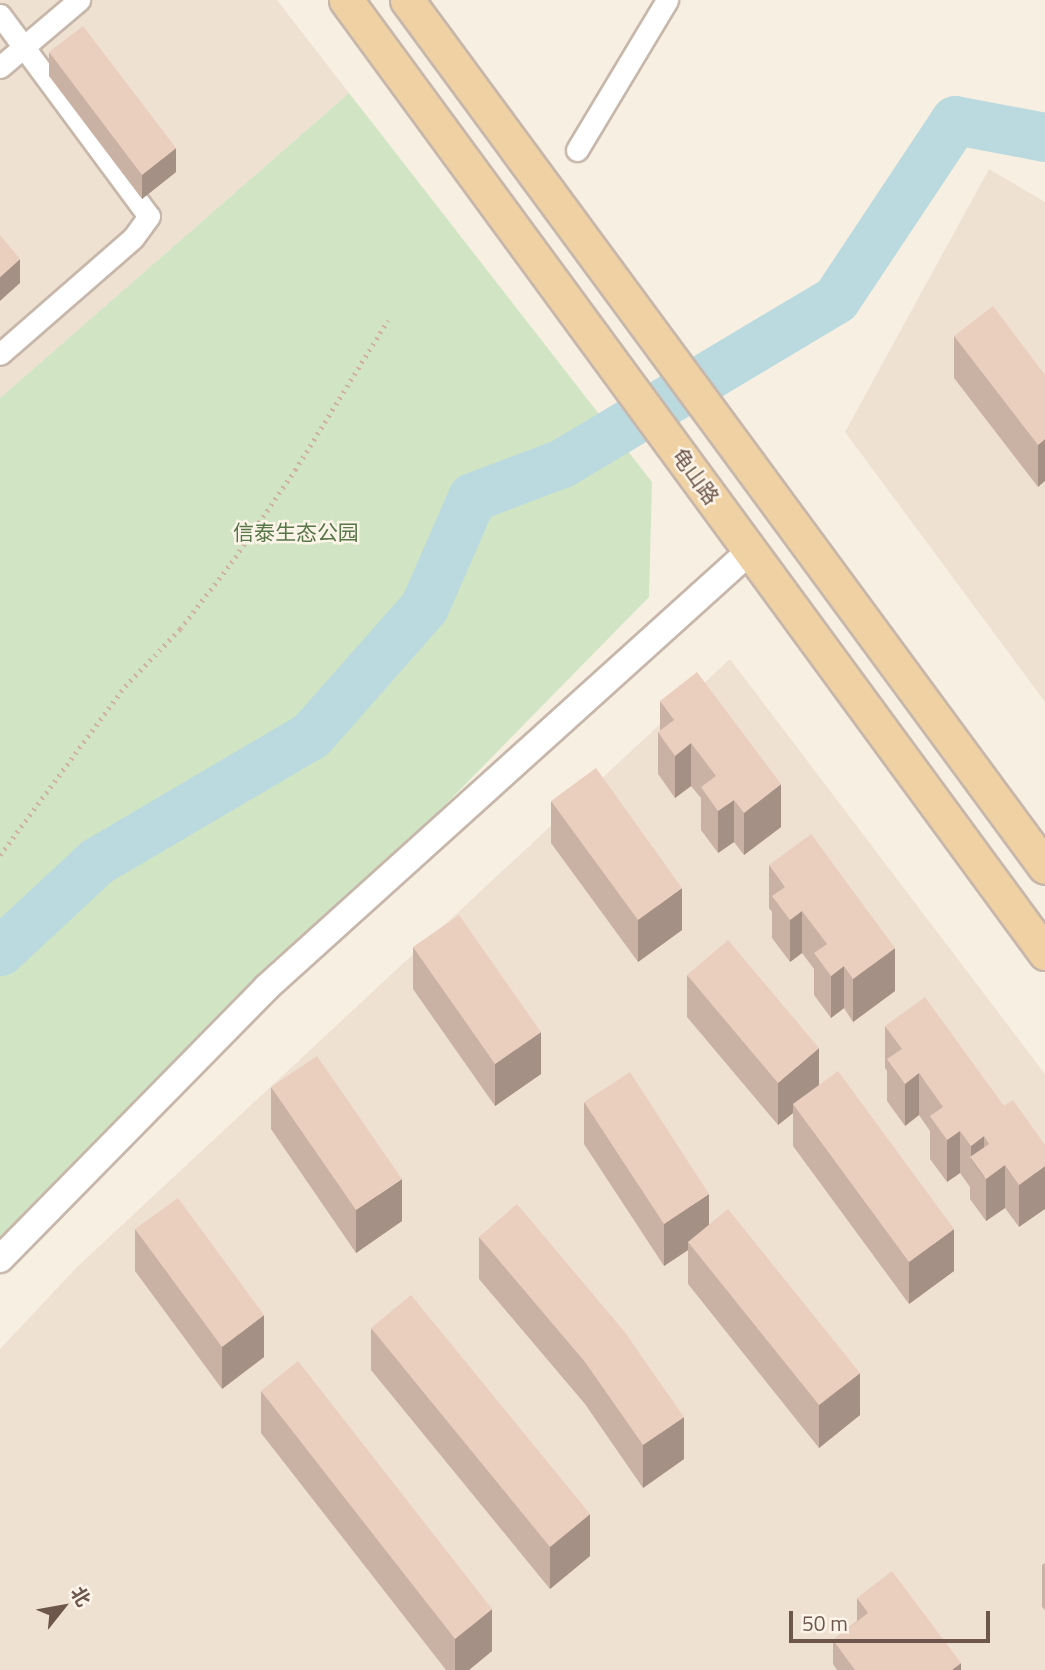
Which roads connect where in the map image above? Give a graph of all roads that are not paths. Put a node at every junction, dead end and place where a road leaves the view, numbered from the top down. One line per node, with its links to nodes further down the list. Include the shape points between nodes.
1 (79, 0): 6 (street)
2 (346, 0): 10 (main road, 龟山路)
3 (407, 0): 11 (main road)
4 (667, 0): 8 (street)
5 (0, 15): 6 (street)
6 (23, 47): 7 (street); 9 (street, via 149,216 133,238)
7 (0, 67)
8 (577, 150)
9 (0, 354)
10 (751, 550): 12 (main road, 龟山路); 13 (street, via 266,988)
11 (1045, 867)
12 (1045, 953)
13 (0, 1259)

